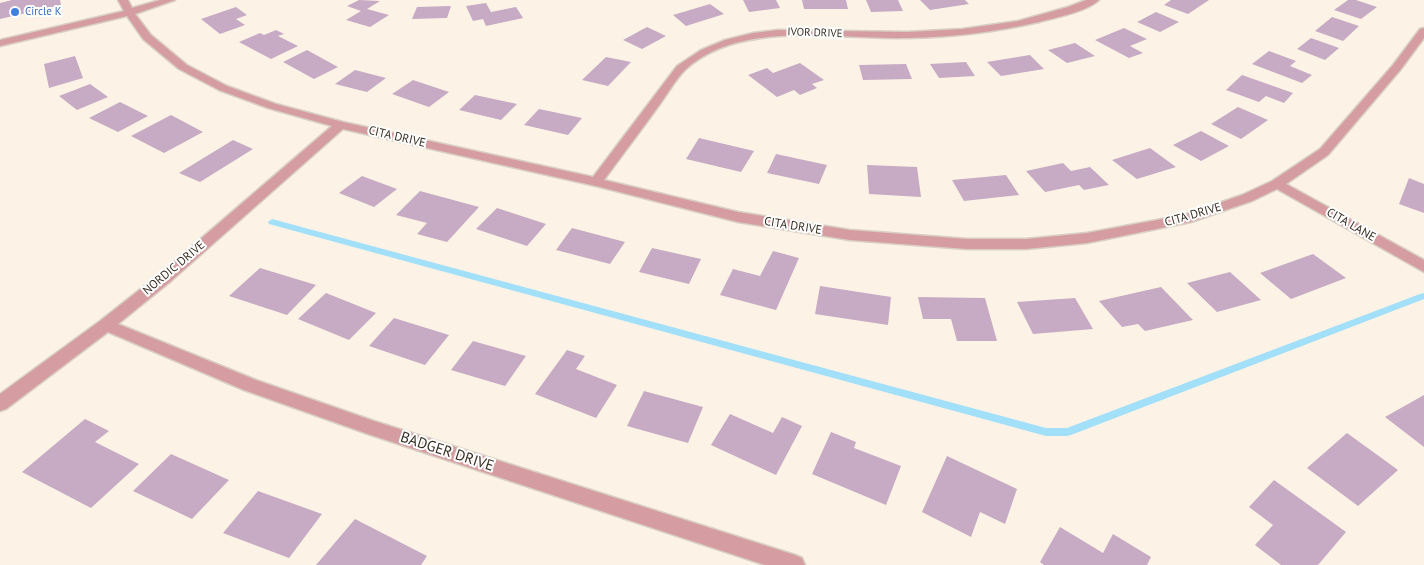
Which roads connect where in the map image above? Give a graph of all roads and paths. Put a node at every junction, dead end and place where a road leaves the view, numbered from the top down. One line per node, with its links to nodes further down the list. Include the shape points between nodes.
1 (123, 0): 4 (street, CITA DRIVE)
2 (170, 0): 4 (street)
3 (1094, 0): 8 (street, IVOR DRIVE, via 1043,18 996,27 897,35 788,31 731,42 697,56 681,68)
4 (130, 13): 6 (street); 7 (street, CITA DRIVE, via 147,37 183,67 203,78 246,97)
5 (1424, 31): 9 (street, CITA DRIVE, via 1335,141)
6 (0, 43)
7 (341, 124): 8 (street, CITA DRIVE); 11 (street, NORDIC DRIVE, via 166,277)
8 (596, 182): 9 (street, CITA DRIVE, via 802,228 967,244 1026,244 1150,227 1218,209)
9 (1277, 184): 10 (street, CITA LANE)
10 (1424, 267)
11 (106, 325): 12 (street, NORDIC DRIVE); 13 (street, BADGER DRIVE, via 250,385)
12 (0, 404)
13 (795, 565)

